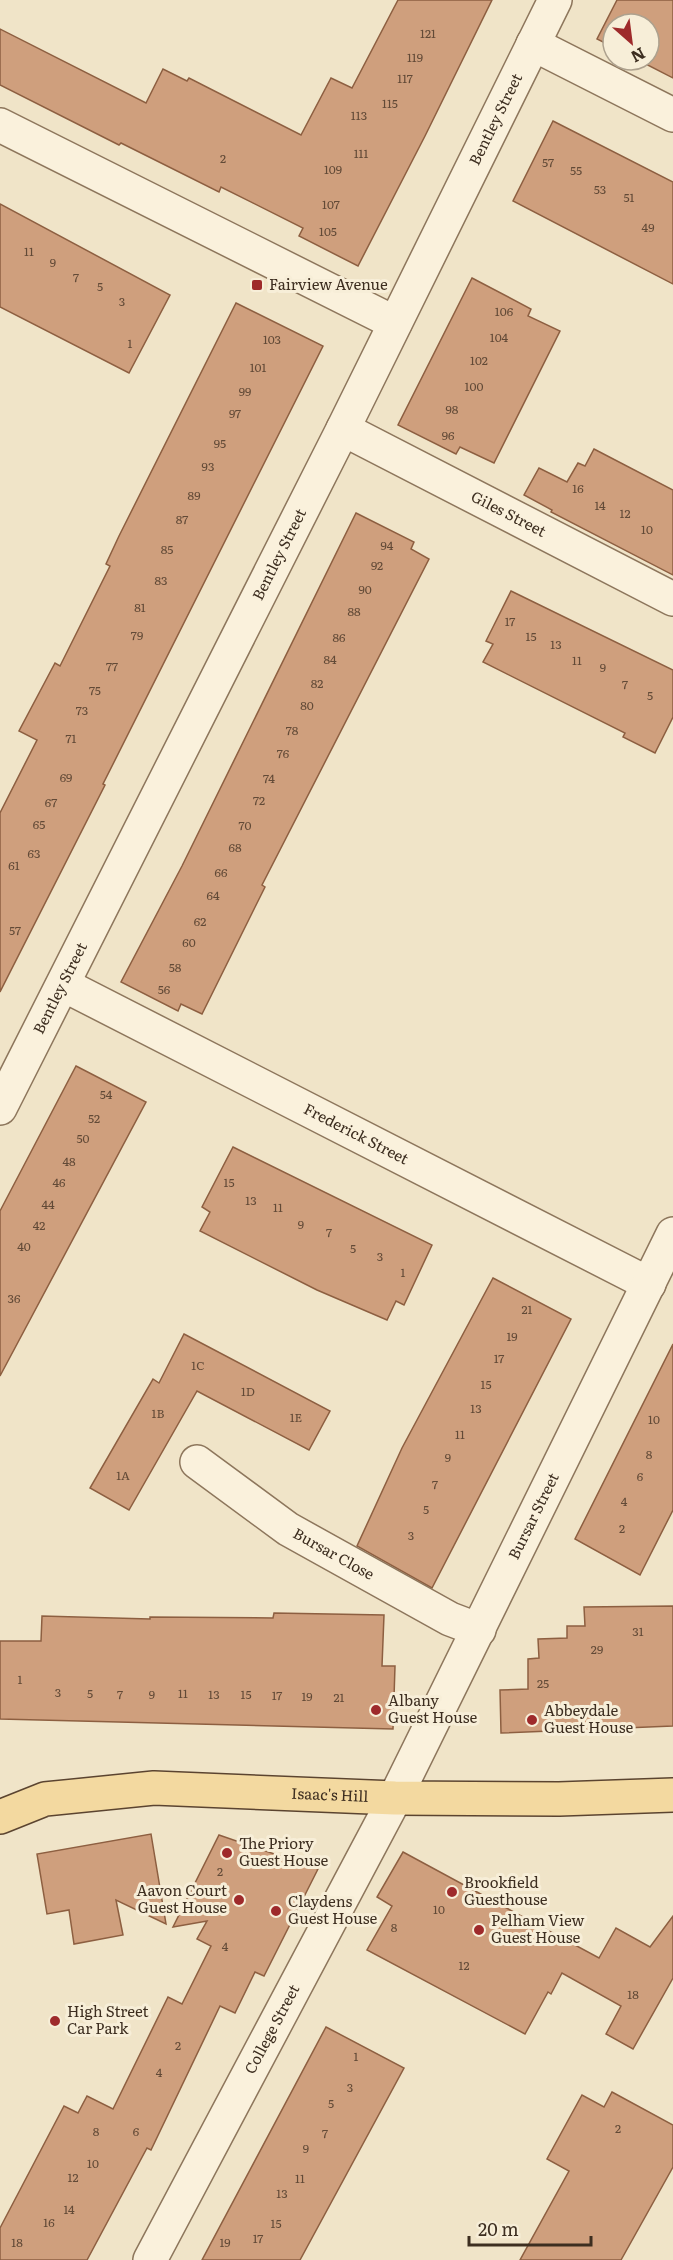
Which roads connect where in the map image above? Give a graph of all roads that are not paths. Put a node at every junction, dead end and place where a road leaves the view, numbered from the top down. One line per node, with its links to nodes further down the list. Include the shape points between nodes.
1 (555, 0): 2 (street, Bentley Street)
2 (533, 44): 3 (street); 5 (street, Bentley Street)
3 (673, 114)
4 (0, 125): 5 (street)
5 (395, 323): 6 (street, Bentley Street)
6 (343, 429): 7 (street, Giles Street); 8 (street, Bentley Street)
7 (673, 599)
8 (64, 985): 9 (street, Bentley Street); 11 (street, Frederick Street)
9 (0, 1108)
10 (673, 1234): 11 (street, Bursar Street)
11 (649, 1284): 13 (street, Bursar Street)
12 (197, 1462): 13 (street, Bursar Close, via 288,1529 450,1619)
13 (479, 1630): 15 (street, Bursar Street)
14 (670, 1796): 15 (main road, Isaac's Hill)
15 (395, 1798): 16 (main road, Isaac's Hill, via 154,1788 45,1799); 17 (street, College Street)
16 (0, 1816)
17 (150, 2260)

